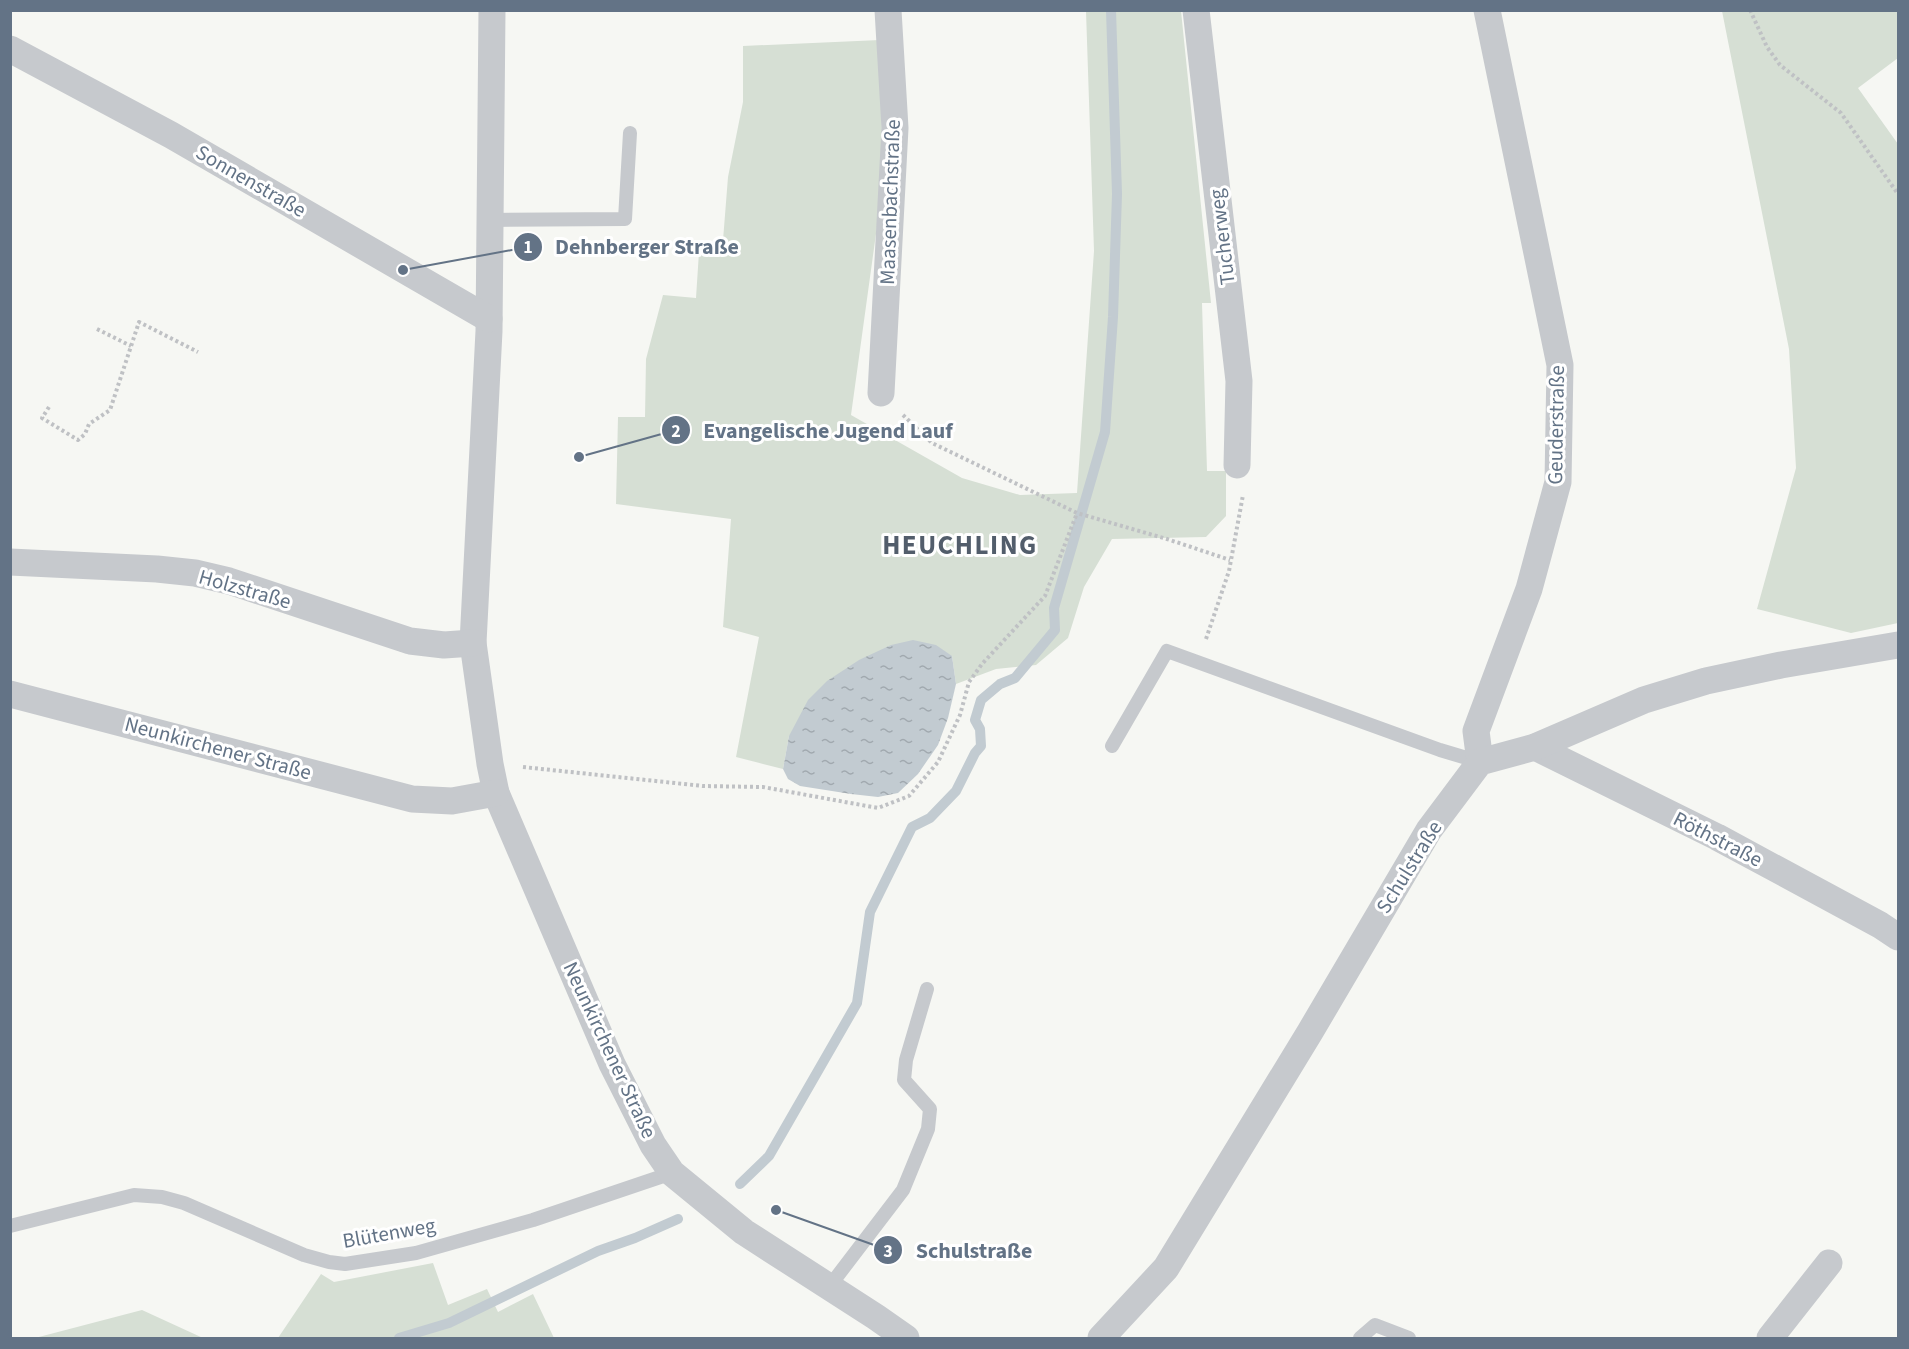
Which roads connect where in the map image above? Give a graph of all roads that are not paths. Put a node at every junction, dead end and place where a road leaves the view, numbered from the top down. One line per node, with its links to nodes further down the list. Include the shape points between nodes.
1 (492, 10): 7 (street, Neunkirchener Straße)
2 (888, 10): 9 (street, Maasenbachstraße, via 895,128)
3 (1196, 10): 10 (street, Tucherweg, via 1239,381)
4 (1487, 10): 17 (street, Geuderstraße, via 1560,365 1558,482 1529,589 1476,731)
5 (10, 49): 8 (street, Sonnenstraße, via 171,135)
6 (630, 133): 7 (lane, via 625,219)
7 (490, 220): 8 (street, Neunkirchener Straße)
8 (489, 318): 12 (street, Neunkirchener Straße)
9 (881, 393)
10 (1237, 465)
11 (10, 562): 12 (street, Holzstraße, via 195,573 410,641)
12 (473, 643): 18 (street, Neunkirchener Straße)
13 (1899, 645): 16 (street, via 1706,681 1644,700)
14 (10, 694): 18 (street, Neunkirchener Straße, via 412,799 452,801)
15 (1112, 746): 17 (lane, via 1167,651)
16 (1535, 747): 17 (street); 19 (street, Röthstraße, via 1717,837)
17 (1480, 762): 26 (street, Schulstraße, via 1429,830 1166,1268)
18 (496, 793): 21 (street, Neunkirchener Straße, via 612,1064 653,1145)
19 (1899, 937)
20 (927, 989): 24 (lane, via 904,1080 930,1109 928,1129 903,1190)
21 (672, 1173): 22 (lane, Blütenweg, via 533,1220 416,1253 345,1264 304,1255 162,1197 134,1195); 24 (street, Neunkirchener Straße, via 744,1232)
22 (10, 1226)
23 (1829, 1263): 29 (street)
24 (829, 1287): 25 (street, Neunkirchener Straße)
25 (906, 1338)
26 (1101, 1338)
27 (1360, 1338): 28 (lane, via 1375,1325)
28 (1409, 1338)
29 (1770, 1338)

